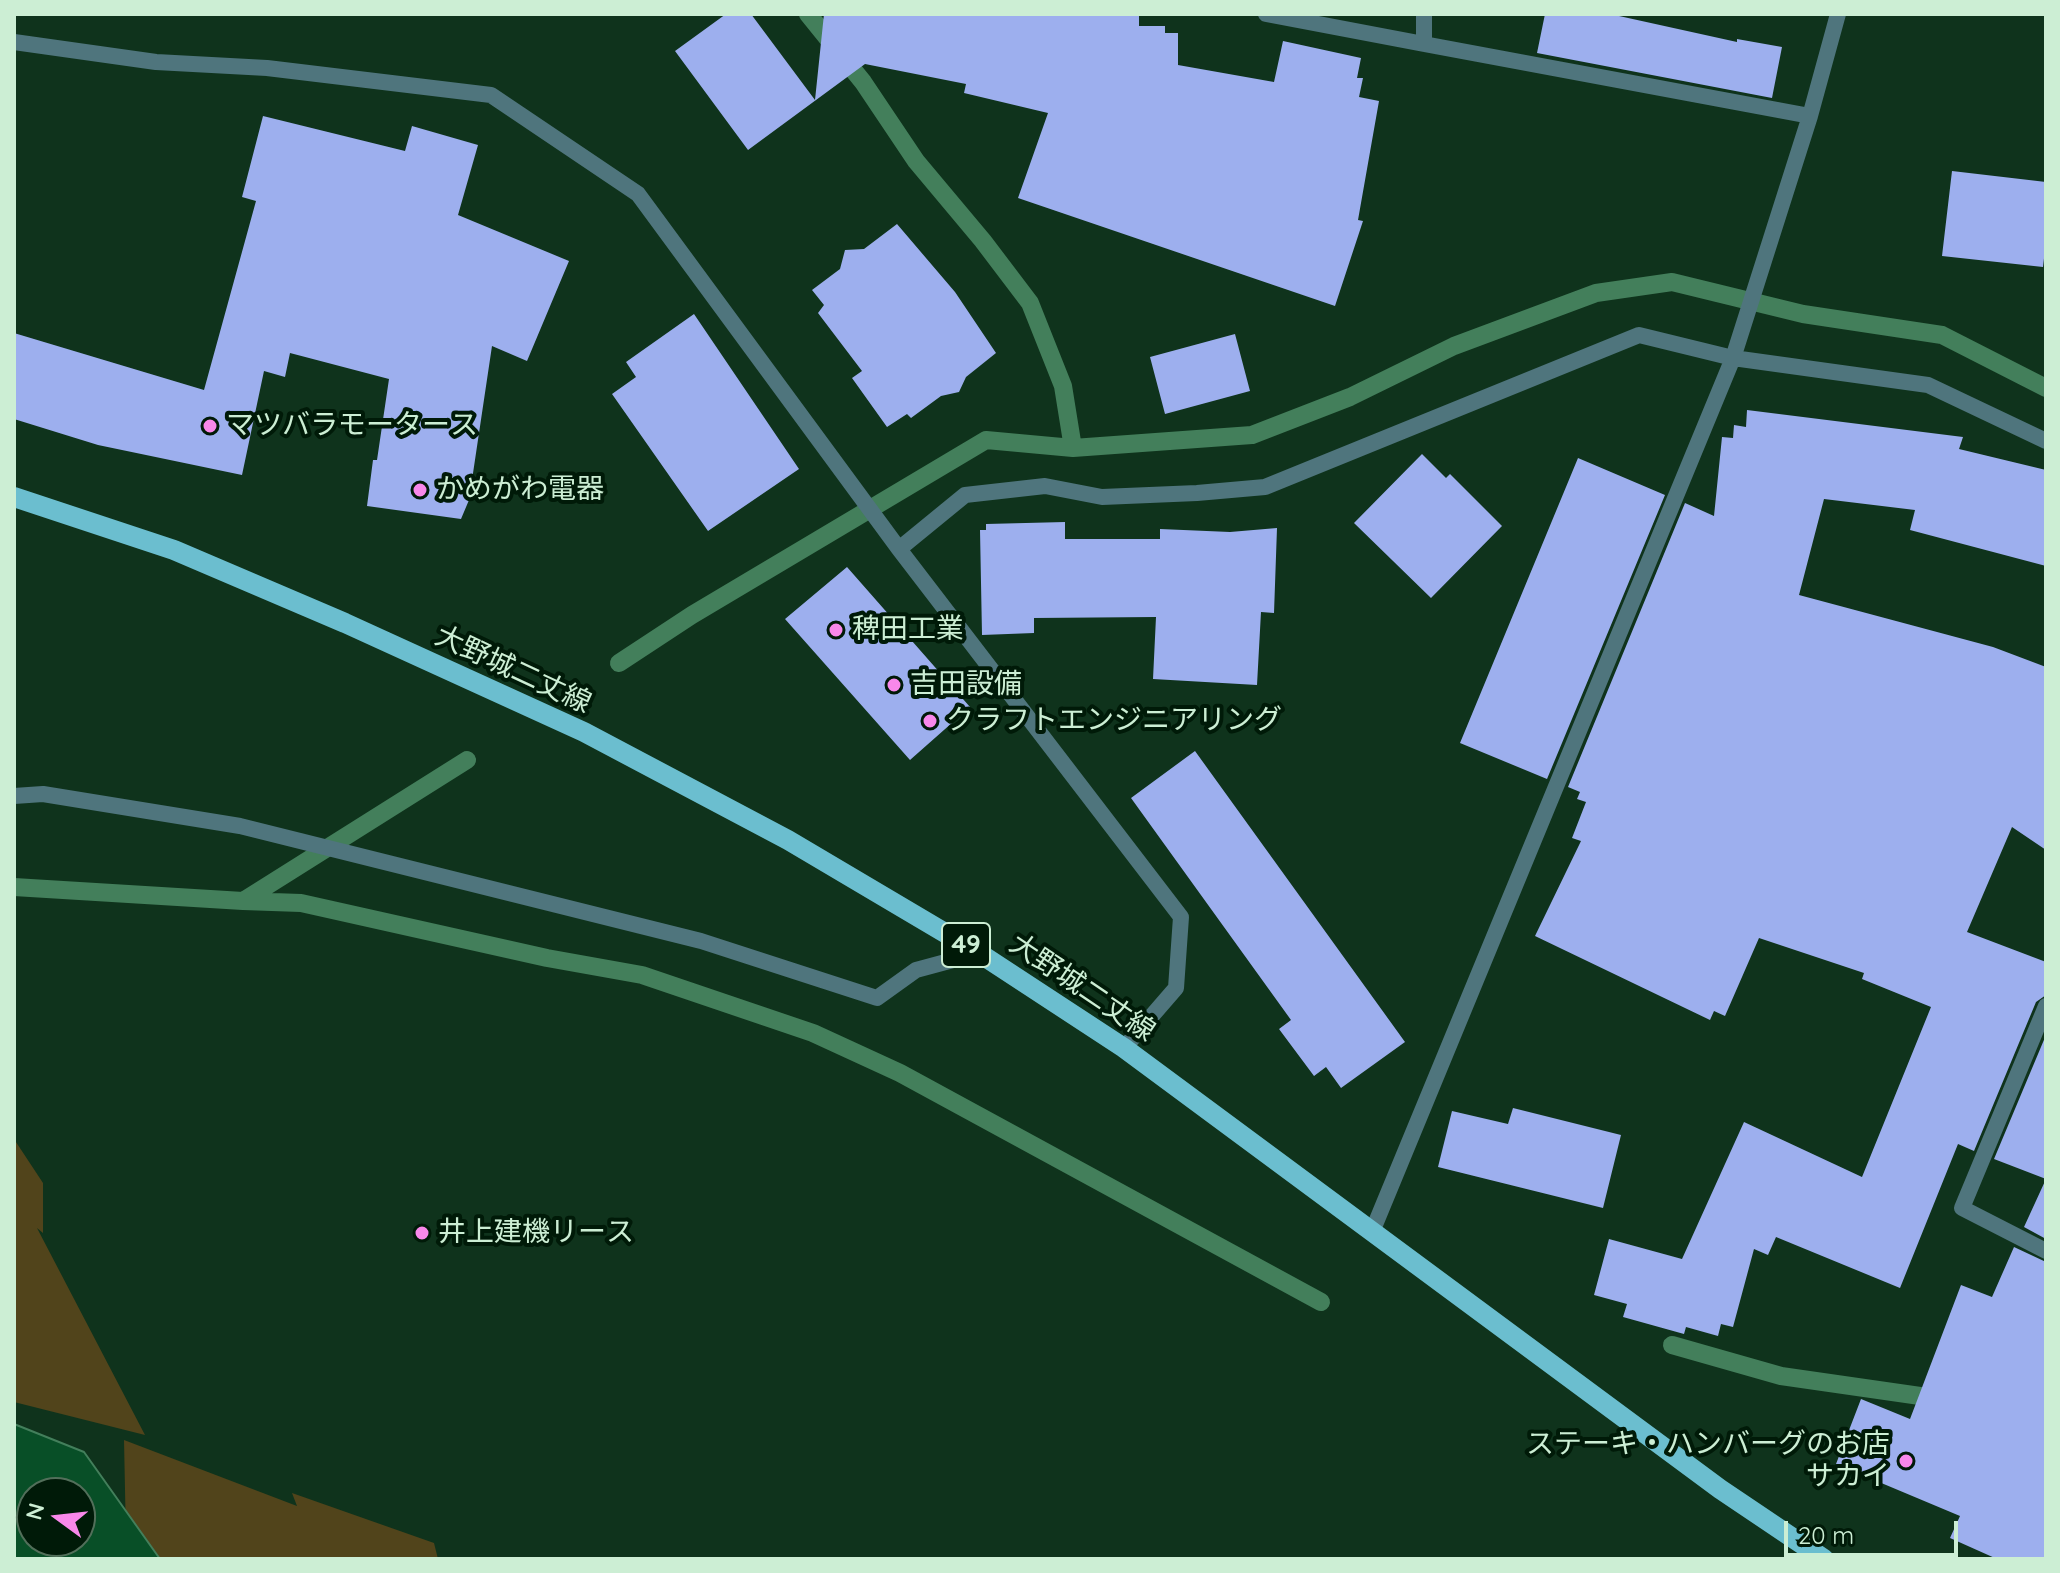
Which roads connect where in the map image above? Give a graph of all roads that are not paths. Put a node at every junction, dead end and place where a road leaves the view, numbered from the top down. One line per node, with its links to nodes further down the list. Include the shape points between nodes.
1 (1266, 14): 5 (street)
2 (1424, 14): 5 (street)
3 (1838, 14): 6 (street)
4 (14, 42): 10 (street, via 156,62 267,68 491,95 638,194)
5 (1424, 44): 6 (street)
6 (1810, 116): 7 (street)
7 (1733, 358): 8 (street, via 1928,385); 10 (street, via 1639,335 1265,487 1102,497 1045,486 965,495); 15 (street)
8 (2046, 441)
9 (14, 497): 12 (main road, 大野城二丈線 / 49, via 174,550 584,732 788,840)
10 (899, 549): 14 (street, via 1181,917 1176,988)
11 (14, 796): 12 (street, via 43,794 240,826 701,941 877,998 916,970)
12 (979, 953): 14 (main road, 大野城二丈線 / 49)
13 (2046, 1006): 16 (street, via 1962,1208)
14 (1124, 1048): 15 (main road, 大野城二丈線 / 49)
15 (1372, 1232): 17 (main road, 大野城二丈線 / 49, via 1720,1489)
16 (2046, 1251)
17 (1824, 1559)

